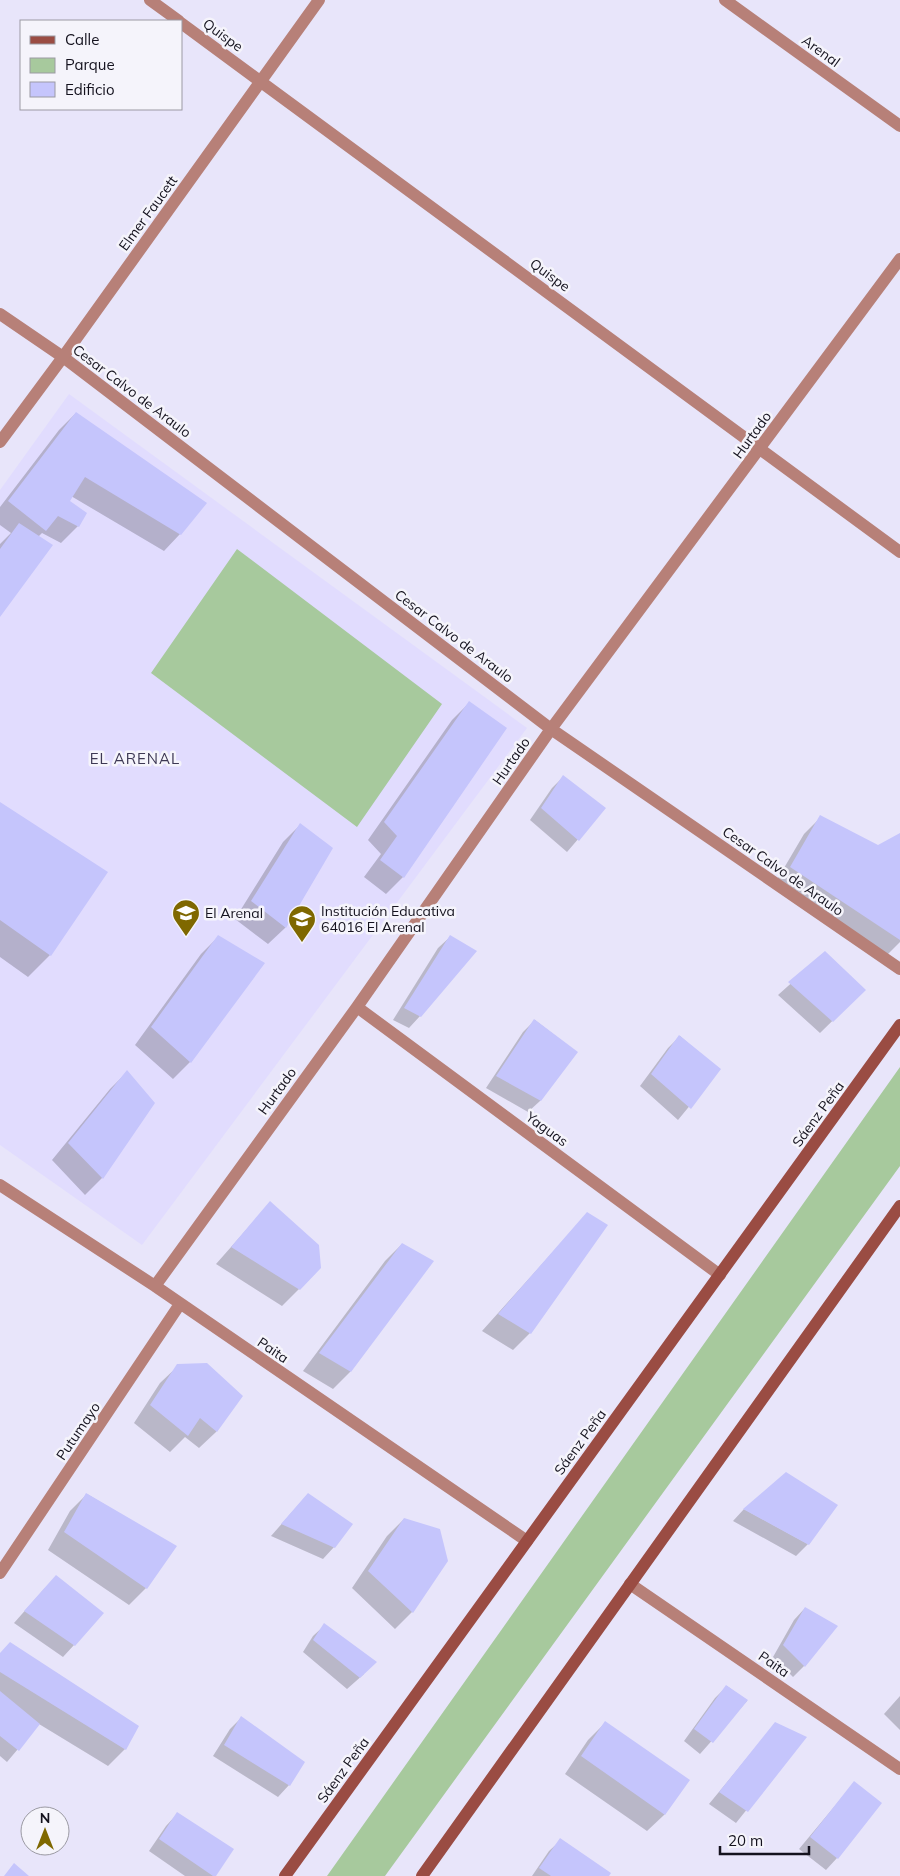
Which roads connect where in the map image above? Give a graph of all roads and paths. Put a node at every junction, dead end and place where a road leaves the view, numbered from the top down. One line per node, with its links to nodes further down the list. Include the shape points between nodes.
1 (150, 0): 4 (street, Quispe)
2 (320, 0): 6 (street, Elmer Faucett)
3 (725, 0): 7 (street, Arenal)
4 (177, 20)
5 (182, 23): 6 (street, Quispe)
6 (261, 82): 10 (street, Elmer Faucett); 12 (street, Quispe)
7 (900, 126)
8 (900, 259): 12 (street, Hurtado)
9 (0, 314): 10 (street, Cesar Calvo de Araulo)
10 (63, 358): 11 (street, Elmer Faucett); 14 (street, Cesar Calvo de Araulo)
11 (0, 442)
12 (761, 449): 13 (street, Quispe); 14 (street, Hurtado)
13 (900, 552)
14 (551, 729): 15 (street, Cesar Calvo de Araulo); 16 (street, Hurtado)
15 (900, 969)
16 (357, 1007): 20 (street, Yaguas); 21 (street, Hurtado)
17 (900, 1025): 20 (main road, Sáenz Peña)
18 (0, 1185): 21 (street, Paita)
19 (900, 1206): 25 (main road)
20 (720, 1274): 23 (main road, Sáenz Peña)
21 (155, 1286): 22 (street, Paita)
22 (180, 1304): 23 (street, Paita); 24 (street, Putumayo)
23 (527, 1541): 27 (main road, Sáenz Peña)
24 (0, 1573)
25 (630, 1584): 26 (street, Paita); 28 (main road)
26 (900, 1769)
27 (285, 1876)
28 (422, 1876)

